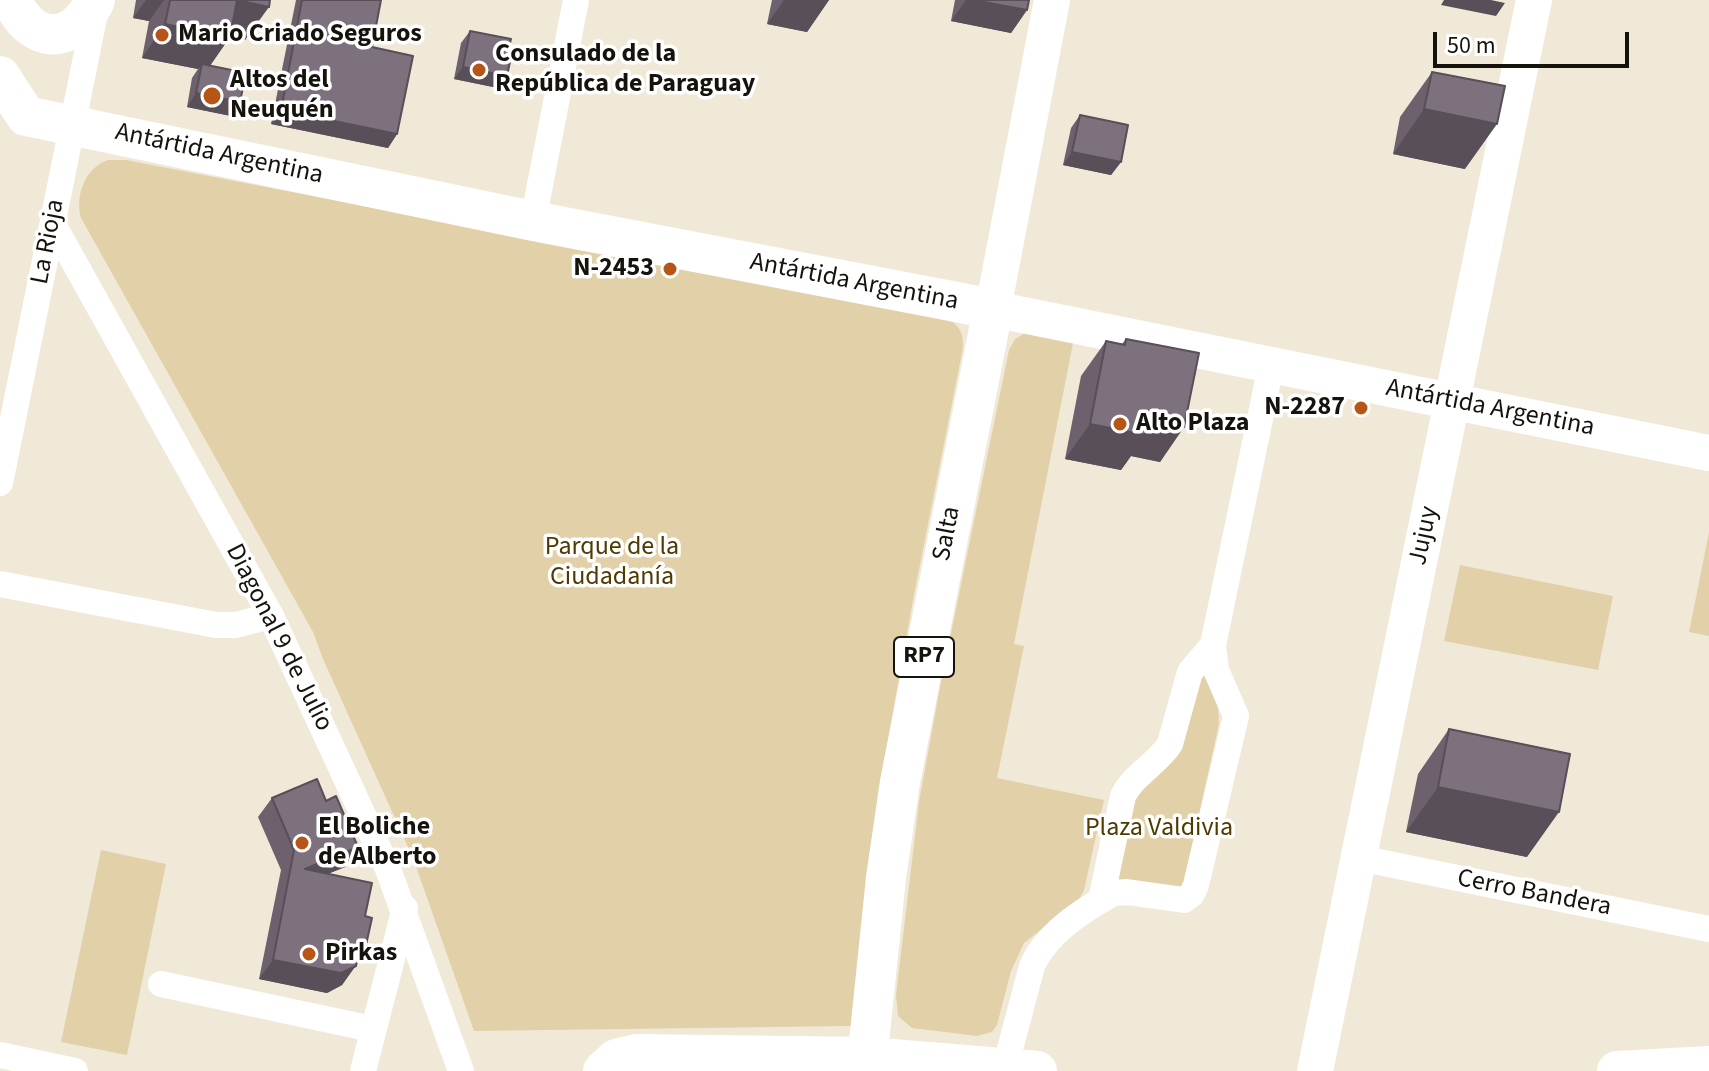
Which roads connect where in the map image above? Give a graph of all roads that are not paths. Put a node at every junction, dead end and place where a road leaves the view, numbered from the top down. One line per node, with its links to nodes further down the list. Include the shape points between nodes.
1 (96, 0): 5 (main road, via 75,28 56,34); 8 (street, La Rioja)
2 (576, 0): 9 (street)
3 (1052, 0): 11 (street, Salta)
4 (1534, 0): 13 (street, Jujuy)
5 (9, 17)
6 (0, 76): 7 (main road)
7 (13, 113): 8 (main road, Antártida Argentina)
8 (72, 125): 9 (main road, Antártida Argentina); 10 (street, La Rioja)
9 (533, 221): 11 (main road, Antártida Argentina)
10 (53, 224): 15 (street, La Rioja); 17 (street, Diagonal 9 de Julio)
11 (993, 309): 12 (street, Antártida Argentina); 26 (main road, Salta / RP7, via 900,782)
12 (1271, 366): 13 (street, Antártida Argentina); 18 (street)
13 (1453, 402): 14 (street, Antártida Argentina); 19 (street, Jujuy)
14 (1709, 453)
15 (0, 483)
16 (0, 584): 17 (street, via 216,625)
17 (271, 616): 21 (street, Diagonal 9 de Julio)
18 (1213, 645): 20 (street, via 1190,672 1170,744 1123,796); 20 (street, via 1216,670 1236,716 1192,894 1184,900 1127,892)
19 (1359, 858): 22 (street, Cerro Bandera); 33 (street, Jujuy)
20 (1101, 900): 28 (street, via 1038,952)
21 (405, 908): 24 (street); 31 (street, Diagonal 9 de Julio)
22 (1709, 929)
23 (161, 984): 24 (street)
24 (372, 1029): 30 (street)
25 (0, 1055): 29 (street)
26 (867, 1064): 28 (main road); 32 (main road, via 637,1054 616,1059)
27 (1709, 1066): 34 (main road)
28 (1021, 1070)
29 (75, 1071)
30 (363, 1071)
31 (461, 1071)
32 (603, 1071)
33 (1315, 1071)
34 (1617, 1071)

